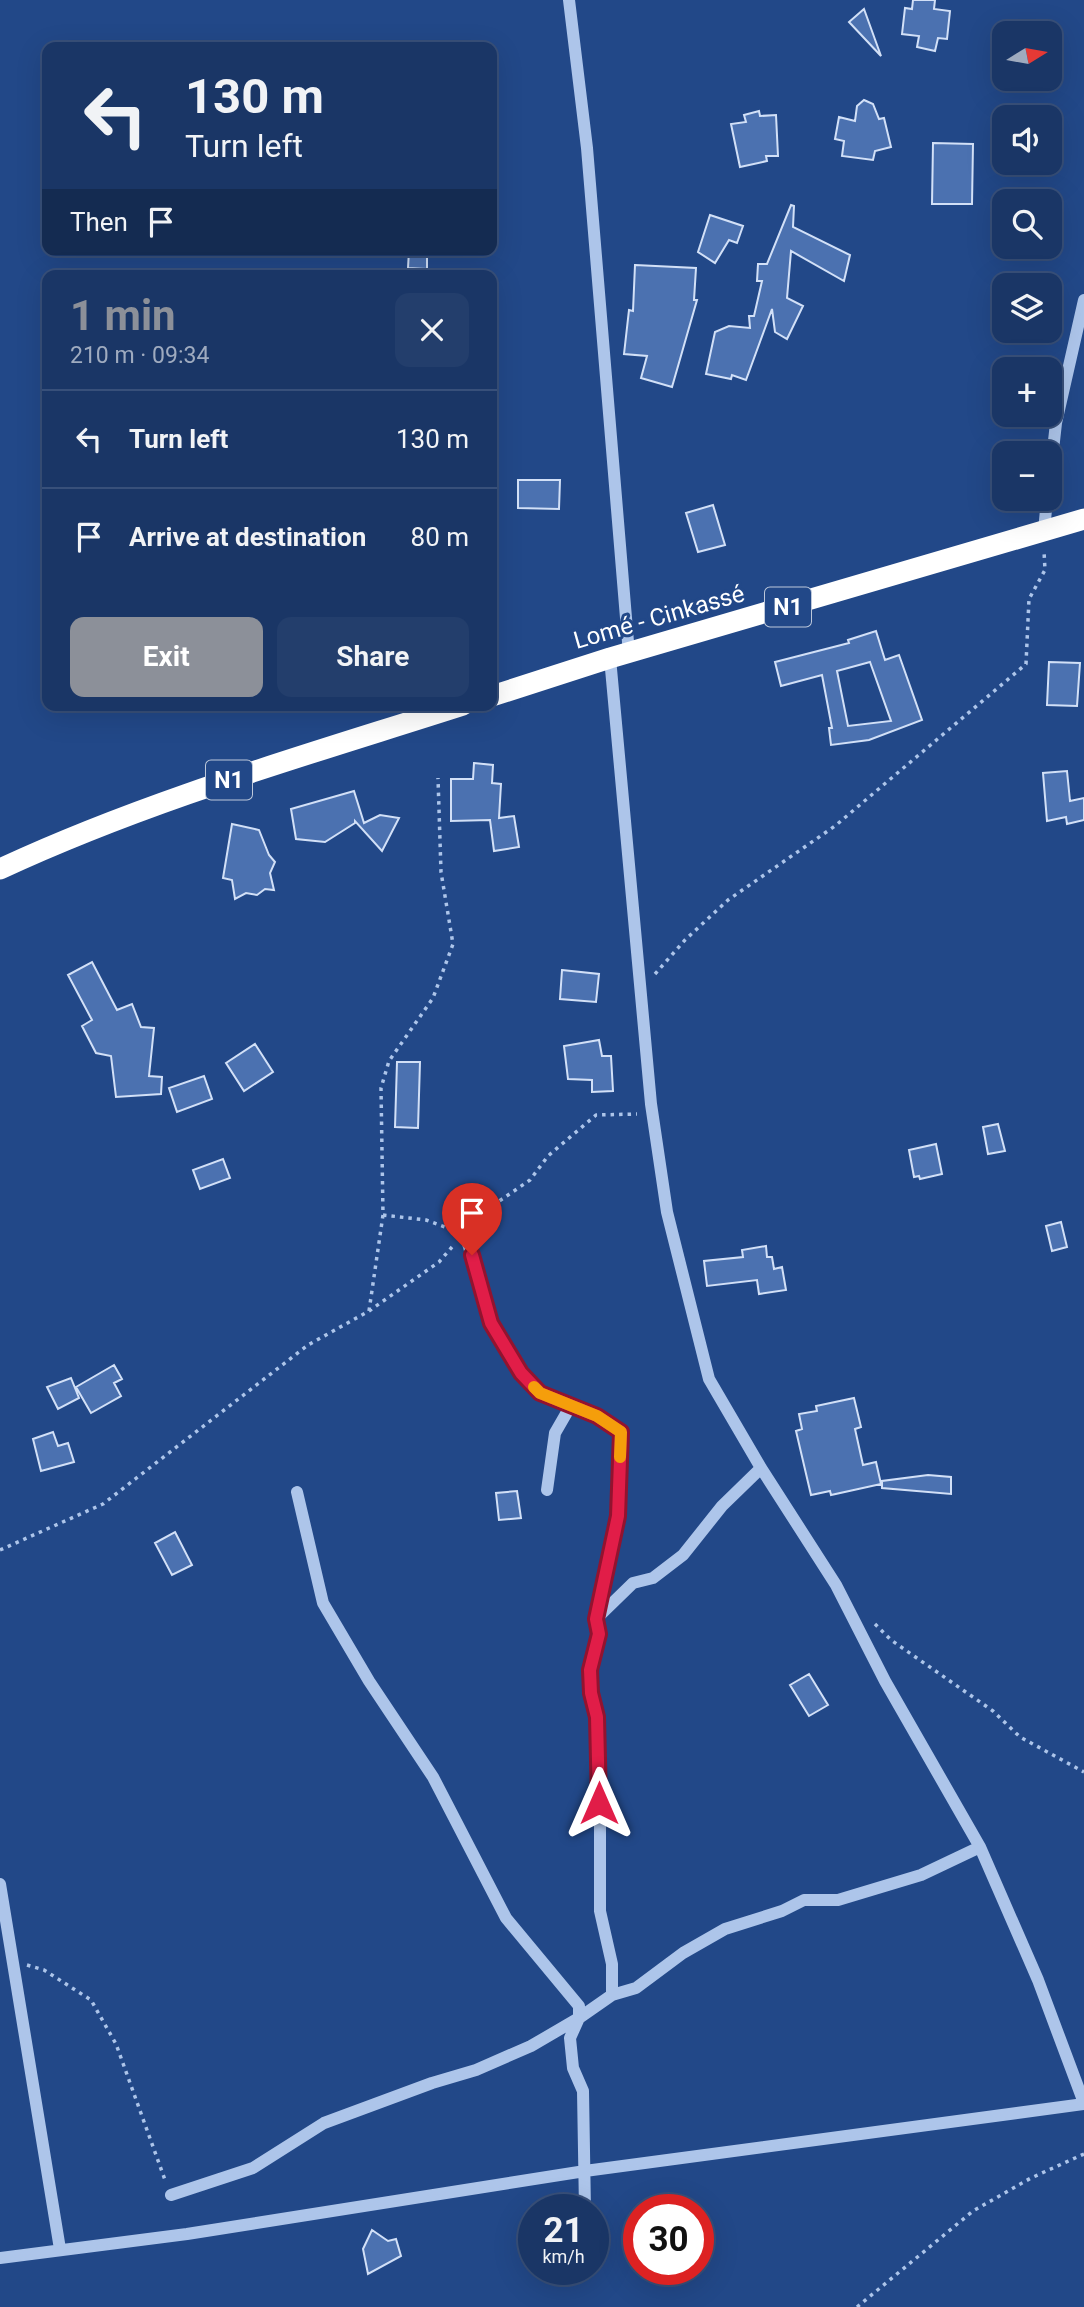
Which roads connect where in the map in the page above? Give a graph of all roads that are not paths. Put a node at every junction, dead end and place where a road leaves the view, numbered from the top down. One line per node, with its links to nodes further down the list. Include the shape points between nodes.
1 (569, 0): 7 (street, via 587,148)
2 (1084, 300): 3 (street)
3 (1054, 441)
4 (1046, 511): 6 (street)
5 (1084, 519): 6 (highway, Lomé - Cinkassé / N1)
6 (1044, 531): 7 (highway, Lomé - Cinkassé / N1)
7 (620, 656): 8 (highway, Lomé - Cinkassé / N1); 13 (street, via 640,991 667,1212 709,1379)
8 (497, 694)
9 (444, 711): 10 (highway, N1, via 218,784)
10 (0, 869)
11 (465, 1234): 12 (street, via 491,1323 521,1373 540,1393)
12 (570, 1408): 14 (street, via 555,1433); 16 (street, via 597,1416 621,1432 618,1516)
13 (761, 1468): 16 (street, via 722,1506 683,1555 653,1578 633,1583); 17 (street, via 836,1585 885,1681)
14 (547, 1490)
15 (298, 1492): 20 (street, via 323,1603 432,1777 506,1918 579,2006)
16 (596, 1619): 19 (street, via 599,1634 590,1670 600,1773 600,1911 612,1964)
17 (981, 1847): 19 (street, via 921,1875 838,1900 804,1900 725,1929 682,1953 636,1989); 21 (street)
18 (0, 1884): 25 (street)
19 (612, 1995): 20 (street)
20 (579, 2018): 22 (street, via 570,2038 573,2068 583,2091); 24 (street, via 476,2070 324,2123 253,2168)
21 (1084, 2104): 22 (street)
22 (585, 2171): 23 (street); 25 (street, via 187,2234)
23 (585, 2194)
24 (171, 2195)
25 (60, 2249): 26 (street)
26 (0, 2258)

